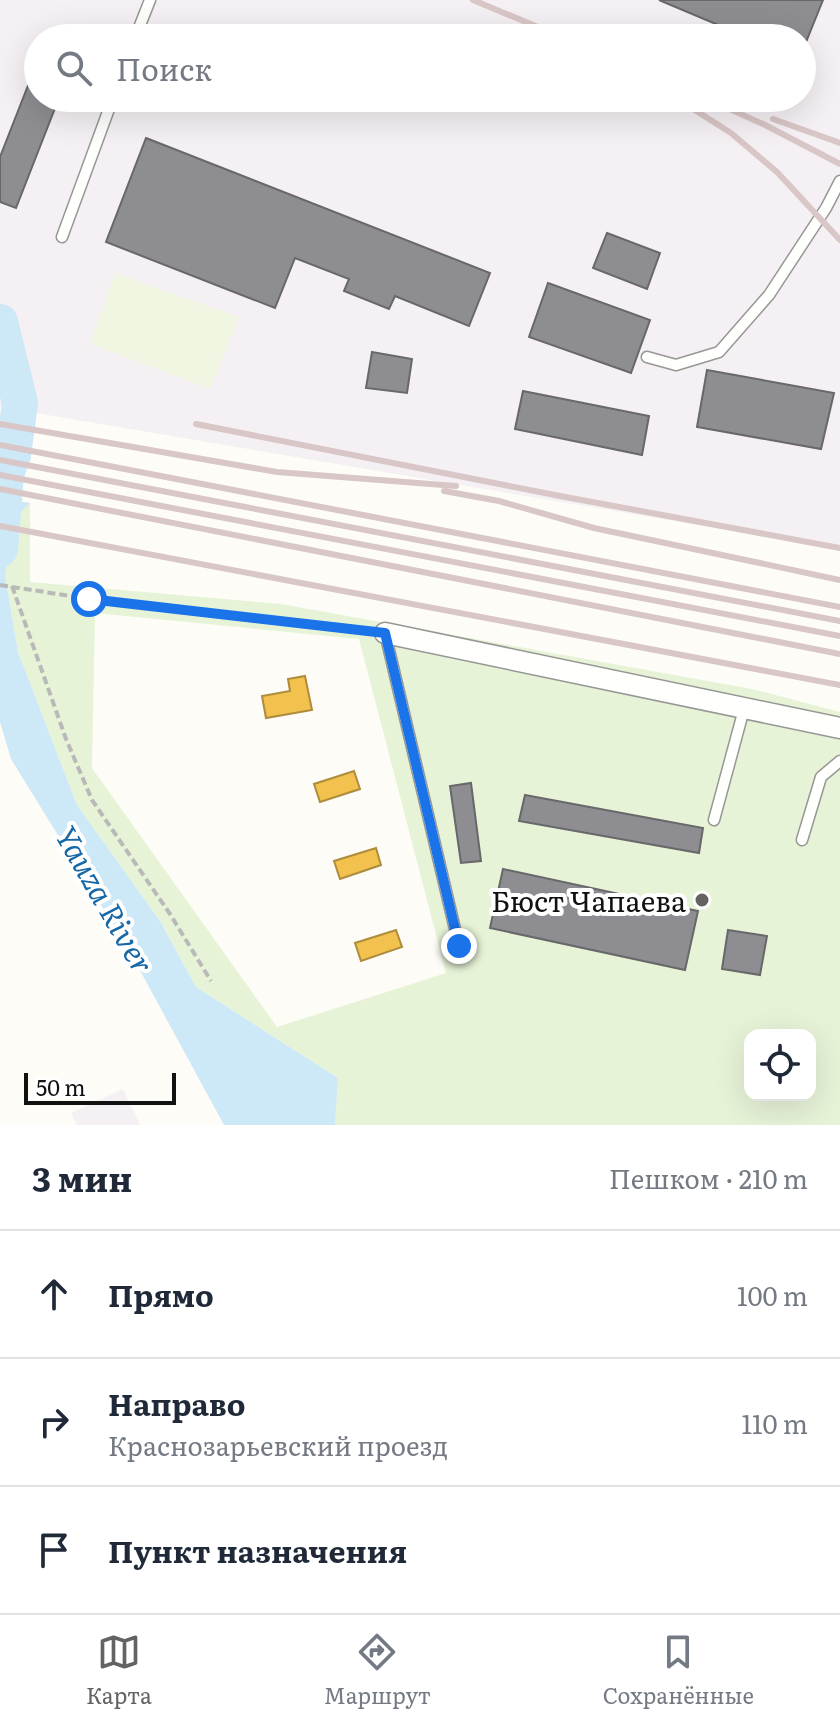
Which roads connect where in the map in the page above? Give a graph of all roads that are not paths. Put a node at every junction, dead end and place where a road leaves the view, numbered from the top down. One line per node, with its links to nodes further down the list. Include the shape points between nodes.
1 (150, 0): 2 (lane)
2 (141, 24)
3 (108, 112): 5 (lane)
4 (840, 181): 6 (lane, via 769,295 719,352 676,365)
5 (62, 237)
6 (647, 357)
7 (385, 633): 8 (street); 13 (lane)
8 (744, 709): 9 (street); 11 (lane)
9 (840, 728)
10 (840, 761): 12 (lane, via 821,777)
11 (714, 820)
12 (802, 840)
13 (459, 946)

